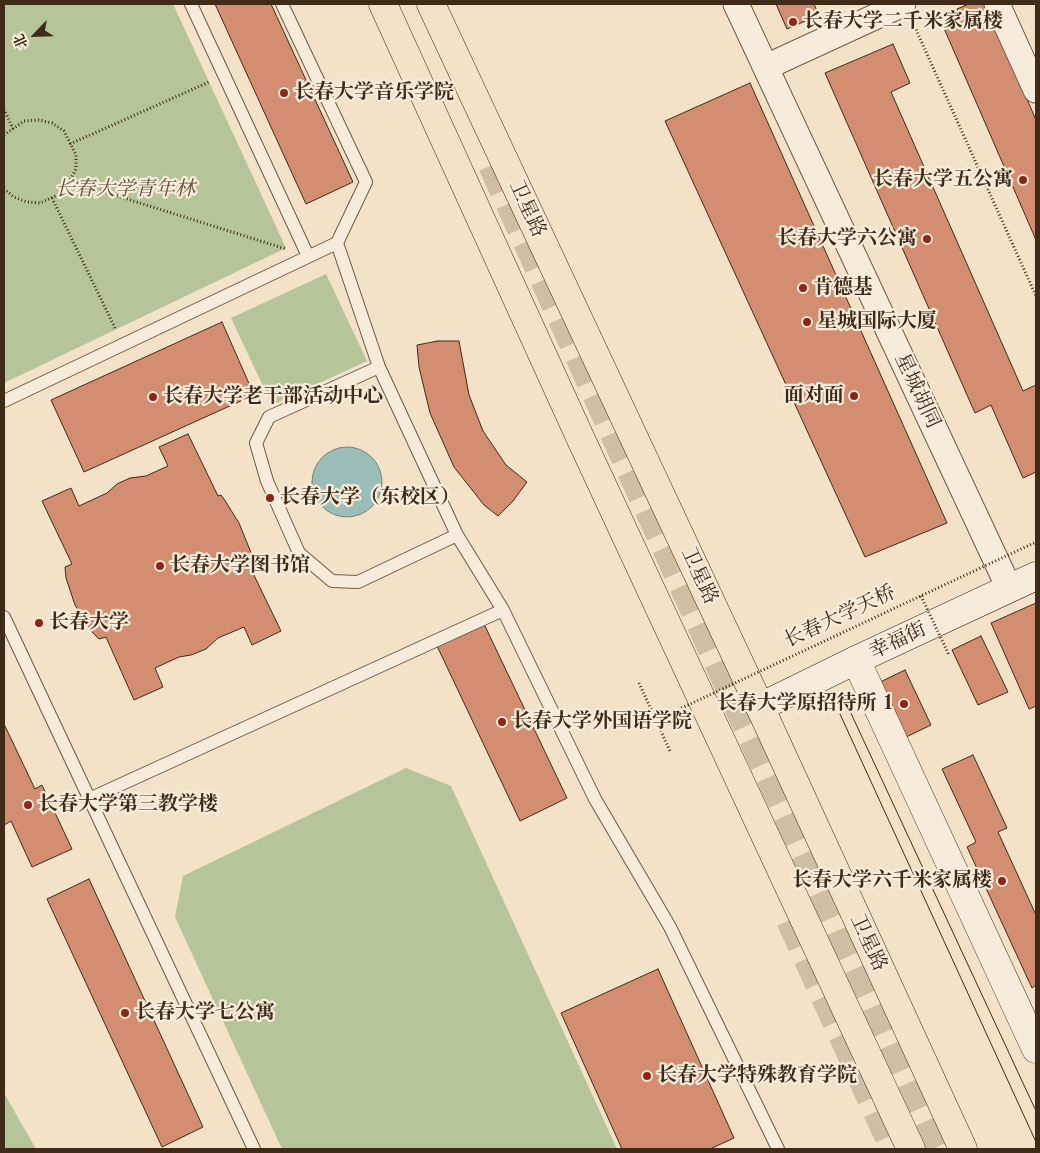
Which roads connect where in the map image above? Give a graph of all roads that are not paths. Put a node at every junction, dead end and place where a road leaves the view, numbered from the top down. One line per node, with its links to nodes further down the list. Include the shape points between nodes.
1 (192, 4): 11 (lane)
2 (282, 4): 10 (lane, via 366,182)
3 (383, 4): 25 (main road, via 579,436)
4 (431, 4): 20 (main road, 卫星路)
5 (736, 4): 8 (street, 星城胡同)
6 (998, 4): 9 (street)
7 (908, 13): 8 (street)
8 (766, 67): 16 (street, 星城胡同)
9 (1036, 90)
10 (337, 243): 11 (lane); 12 (lane)
11 (308, 256): 13 (lane)
12 (379, 368): 14 (lane); 14 (lane, via 269,416 256,443 267,481 299,553 332,581 358,582)
13 (4, 401)
14 (458, 535): 17 (lane)
15 (1036, 576): 16 (main road, 幸福街)
16 (1010, 588): 19 (main road, 幸福街)
17 (503, 610): 21 (lane); 24 (lane, via 595,799 670,927)
18 (4, 617): 21 (lane)
19 (856, 660): 20 (main road, 幸福街); 22 (main road)
20 (760, 707): 26 (main road, 卫星路)
21 (89, 799): 23 (lane)
22 (1036, 1048)
23 (254, 1149)
24 (778, 1149)
25 (912, 1149)
26 (963, 1149)

